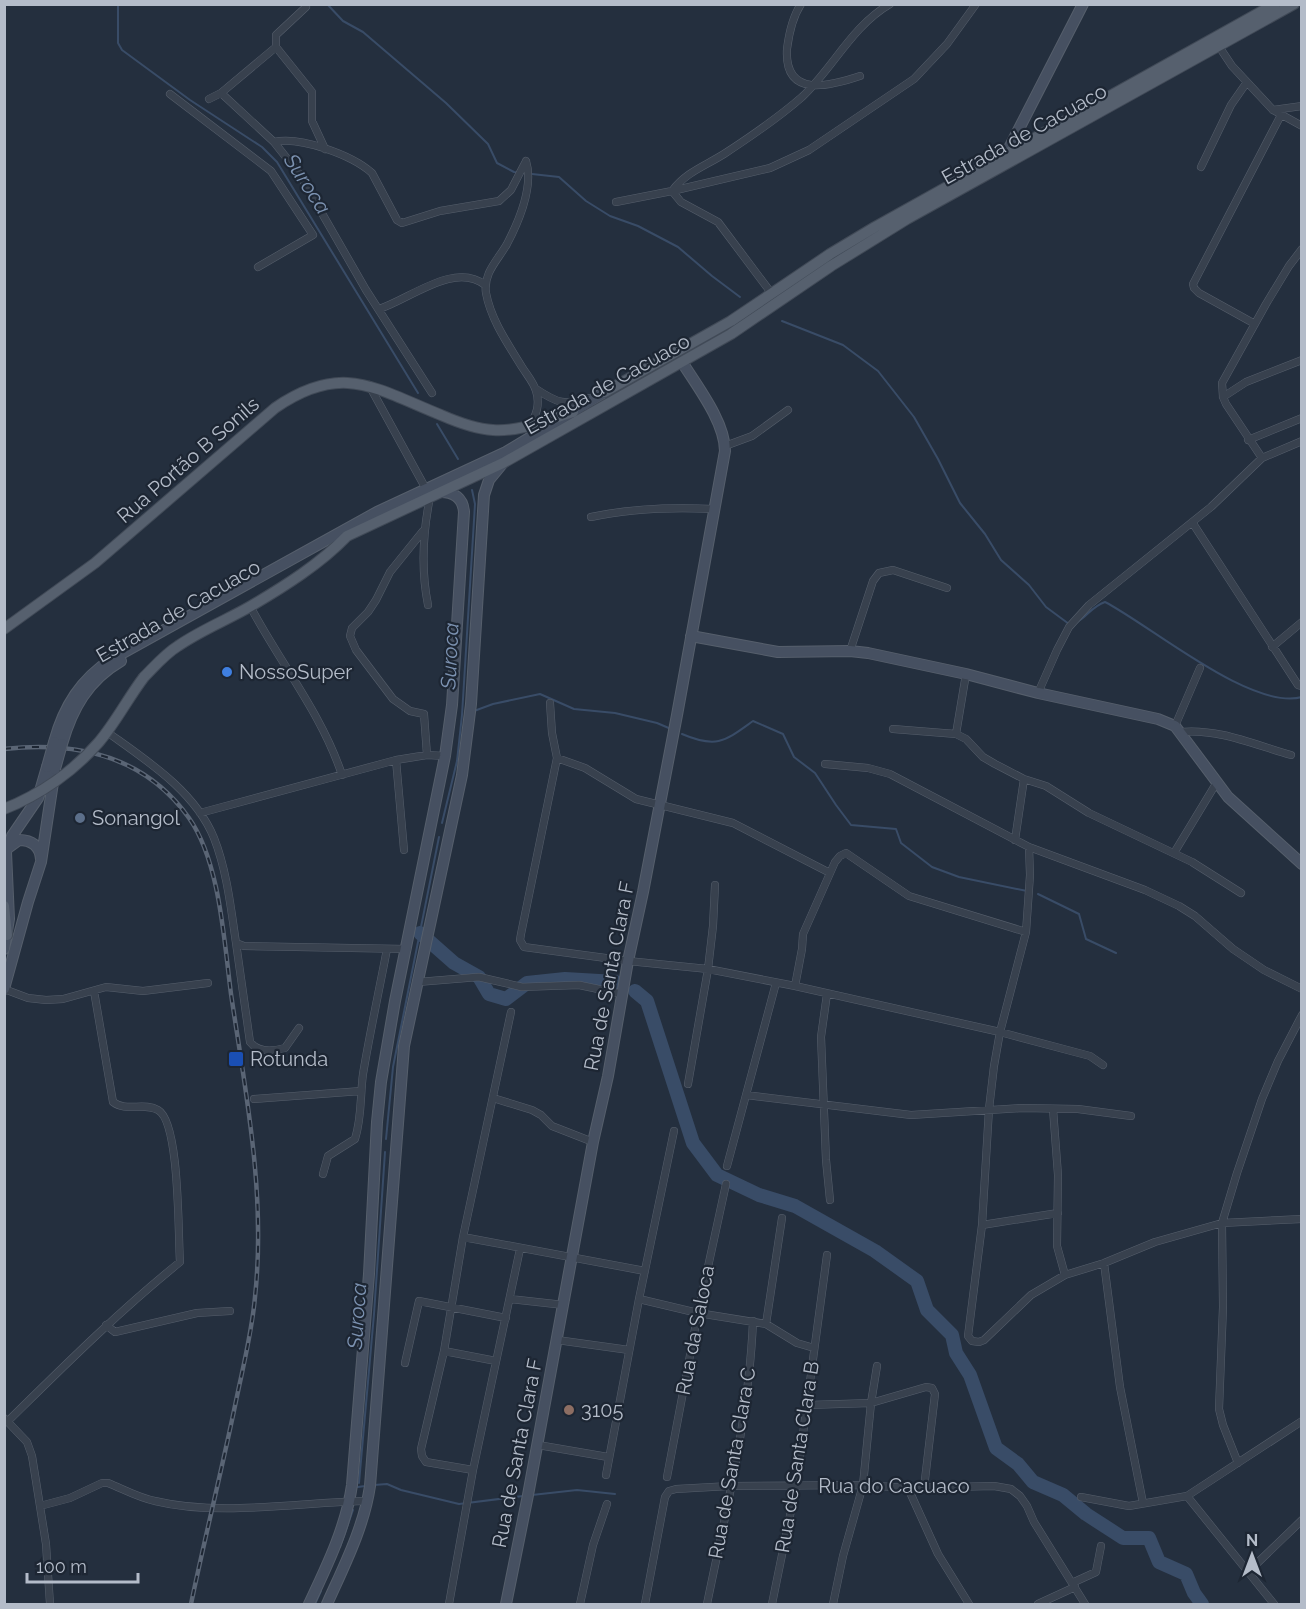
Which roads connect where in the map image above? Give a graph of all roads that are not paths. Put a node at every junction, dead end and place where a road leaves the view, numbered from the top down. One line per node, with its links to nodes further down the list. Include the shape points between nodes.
1 (801, 4): 12 (street, via 790,29 787,66 795,78)
2 (890, 4): 12 (street, via 850,39)
3 (976, 4): 24 (street, via 947,44 914,79 809,150 770,168)
4 (1083, 4): 22 (main road)
5 (1275, 4): 22 (main road, Estrada de Cacuaco)
6 (1294, 4): 8 (main road, Estrada de Cacuaco)
7 (306, 7): 9 (street, via 276,35)
8 (1218, 45): 11 (street); 33 (main road, Estrada de Cacuaco, via 869,241 731,334)
9 (276, 47): 13 (street); 21 (street, via 312,92 312,121)
10 (860, 76): 12 (street, via 827,86)
11 (1247, 82): 17 (street); 23 (street, via 1231,105)
12 (812, 86): 24 (street, via 735,146 690,172)
13 (221, 93): 15 (street); 20 (street)
14 (170, 94): 27 (street, via 271,171 313,236)
15 (209, 99)
16 (1302, 106): 17 (street)
17 (1273, 110): 18 (street)
18 (1281, 115): 19 (street); 31 (street, via 1193,284 1199,293)
19 (1302, 126)
20 (274, 142): 21 (street, via 290,141); 30 (street, via 300,176)
21 (325, 149): 28 (street, via 372,173 402,224 440,211 499,201 511,190 526,160 529,178 524,202)
22 (1006, 153): 29 (main road, Estrada de Cacuaco, via 875,226)
23 (1201, 167)
24 (672, 191): 25 (street); 29 (street, via 681,202 718,222)
25 (616, 202)
26 (1302, 249): 31 (street)
27 (258, 267)
28 (485, 285): 30 (street, via 477,278 455,277); 35 (street, via 493,316)
29 (772, 294): 36 (main road, Estrada de Cacuaco)
30 (379, 309): 37 (street)
31 (1255, 324): 38 (street, via 1223,379)
32 (1302, 360): 38 (street, via 1246,382)
33 (682, 362): 46 (main road, Rua de Santa Clara F, via 708,403); 48 (main road, Estrada de Cacuaco)
34 (369, 386): 39 (main road, Rua Portão B Sonils); 50 (street); 60 (main road, Rua Portão B Sonils, via 352,382 319,385 275,408 95,563)
35 (536, 389): 36 (street, via 568,403); 43 (street, via 537,408)
36 (605, 392): 41 (main road, Estrada de Cacuaco)
37 (432, 393)
38 (1223, 397): 44 (street)
39 (416, 405): 43 (main road, Estrada de Cacuaco, via 458,422 494,430)
40 (788, 410): 46 (street, via 752,436)
41 (573, 412): 43 (main road, Estrada de Cacuaco); 49 (main road, Estrada de Cacuaco)
42 (1302, 418): 44 (street)
43 (529, 425)
44 (1248, 440): 47 (street)
45 (1302, 441): 47 (street)
46 (725, 446): 51 (main road, Rua de Santa Clara F)
47 (1262, 458): 53 (street)
48 (503, 463): 49 (main road, Estrada de Cacuaco); 88 (main road, via 489,480 484,495 469,727)
49 (474, 472): 50 (main road, Estrada de Cacuaco)
50 (432, 493): 54 (street); 55 (main road, Estrada de Cacuaco); 73 (main road, Estrada de Cacuaco, via 376,512 101,666 71,699); 76 (main road, via 456,495 464,512 452,705)
51 (714, 509): 52 (street, via 639,509); 61 (main road, Rua de Santa Clara F)
52 (591, 517)
53 (1192, 522): 62 (street); 67 (street, via 1080,614 1057,650)
54 (423, 531): 58 (street); 74 (street, via 390,572 350,636 393,699 410,711 424,714)
55 (347, 536): 57 (main road, via 332,552); 73 (main road, Estrada de Cacuaco, via 116,664 82,696)
56 (947, 588): 63 (street, via 892,570 879,573)
57 (250, 606): 71 (main road, bridge, via 162,658); 81 (street, via 314,712)
58 (428, 606)
59 (1302, 622): 62 (street)
60 (4, 628)
61 (691, 636): 63 (main road, via 778,652); 84 (main road, Rua de Santa Clara F)
62 (1272, 647): 66 (street)
63 (850, 651): 65 (main road)
64 (1200, 668): 70 (street)
65 (966, 674): 67 (main road); 72 (street)
66 (1302, 686)
67 (1038, 693): 70 (main road, via 1131,712)
68 (550, 703): 77 (street)
69 (893, 729): 72 (street)
70 (1177, 729): 75 (street, via 1214,732); 83 (main road)
71 (106, 732): 85 (main road, bridge, via 65,774 31,797); 86 (street, via 174,783)
72 (956, 734): 82 (street, via 989,761)
73 (58, 743): 80 (main road, Estrada de Cacuaco, bridge)
74 (427, 755): 76 (street); 78 (street)
75 (1291, 755)
76 (445, 756): 87 (main road)
77 (557, 758): 84 (street, via 585,768 636,798); 106 (street, via 520,940 524,947)
78 (396, 760): 81 (street); 91 (street)
79 (825, 764): 89 (street, via 890,774)
80 (51, 768): 92 (main road, Estrada de Cacuaco); 94 (main road, Estrada de Cacuaco)
81 (342, 775): 86 (street)
82 (1024, 779): 89 (street); 93 (street, via 1046,786 1089,813)
83 (1217, 782): 93 (street); 95 (main road, via 1235,805)
84 (659, 805): 96 (street, via 733,823); 106 (main road, Rua de Santa Clara F)
85 (4, 809)
86 (200, 813): 102 (street, via 214,838)
87 (430, 829): 88 (main road); 104 (main road)
88 (449, 832): 109 (main road)
89 (1015, 840): 90 (street)
90 (1029, 847): 100 (street); 113 (street, via 1179,906 1227,945)
91 (404, 850)
92 (6, 852): 94 (main road, via 13,843 25,840 36,845); 101 (main road)
93 (1174, 853): 98 (street)
94 (41, 862): 112 (main road, Estrada de Cacuaco)
95 (1302, 864)
96 (830, 873): 100 (street, via 837,858 850,854 909,896); 111 (street, via 803,934)
97 (715, 885): 107 (street)
98 (1241, 893)
99 (4, 906): 101 (main road)
100 (1026, 932): 120 (street)
101 (7, 934): 103 (main road)
102 (236, 943): 105 (street); 119 (street, via 253,1047 285,1048)
103 (4, 949)
104 (406, 949): 105 (street); 133 (main road, via 387,1042)
105 (387, 950): 123 (street)
106 (628, 961): 107 (street); 115 (main road, Rua de Santa Clara F)
107 (708, 969): 110 (street); 122 (street)
108 (208, 982): 114 (street, via 143,991 114,987)
109 (418, 982): 115 (street, via 479,977 522,987 579,985); 134 (main road, via 404,1046)
110 (776, 983): 111 (street); 124 (street)
111 (795, 986): 116 (street)
112 (4, 989): 114 (street, via 46,1000)
113 (1302, 989)
114 (94, 991): 160 (street, via 113,1102 152,1108 168,1121 174,1155 180,1262)
115 (622, 994): 132 (main road, Rua de Santa Clara F)
116 (827, 994): 120 (street); 127 (street, via 821,1037)
117 (511, 1012): 125 (street)
118 (1302, 1015): 142 (street, via 1262,1099)
119 (299, 1028)
120 (1000, 1032): 121 (street, via 1090,1056); 128 (street)
121 (1103, 1065)
122 (688, 1084)
123 (361, 1091): 126 (street); 136 (street, via 356,1139 328,1156)
124 (746, 1095): 127 (street); 135 (street)
125 (493, 1098): 132 (street, via 532,1110 552,1126); 144 (street)
126 (254, 1099)
127 (824, 1106): 128 (street, via 910,1115); 138 (street)
128 (989, 1109): 129 (street); 143 (street)
129 (1053, 1109): 130 (street); 139 (street)
130 (1131, 1116)
131 (674, 1131): 149 (street)
132 (593, 1142): 147 (main road, Rua de Santa Clara F)
133 (375, 1147): 134 (main road); 185 (main road)
134 (395, 1147): 186 (main road)
135 (728, 1166)
136 (323, 1174)
137 (726, 1184): 156 (street, Rua da Saloca)
138 (830, 1200)
139 (1058, 1214): 143 (street); 150 (street, via 1058,1252)
140 (782, 1218): 159 (street)
141 (1302, 1219): 142 (street)
142 (1222, 1223): 148 (street, via 1155,1242); 174 (street, via 1219,1408)
143 (982, 1225): 150 (street, via 968,1328 972,1341 984,1340 1031,1295)
144 (463, 1237): 145 (street); 154 (street)
145 (520, 1249): 147 (street); 151 (street)
146 (827, 1255): 162 (street)
147 (572, 1258): 149 (street); 153 (main road, Rua de Santa Clara F)
148 (1104, 1263): 150 (street); 187 (street, via 1120,1387)
149 (645, 1271): 152 (street)
150 (1065, 1275)
151 (510, 1299): 153 (street); 157 (street)
152 (639, 1299): 156 (street, Rua de Santa Clara B); 163 (street)
153 (564, 1305): 161 (main road, Rua de Santa Clara F)
154 (451, 1306): 157 (street); 164 (street); 166 (street, via 419,1301)
155 (230, 1311): 160 (street, via 197,1313 114,1332)
156 (698, 1313): 158 (street, Rua de Santa Clara B); 177 (street, Rua da Saloca)
157 (506, 1318): 165 (street)
158 (753, 1322): 159 (street, Rua de Santa Clara B); 179 (street, Rua de Santa Clara C, via 747,1390)
159 (766, 1324): 162 (street, Rua de Santa Clara B, via 797,1343)
160 (106, 1325): 170 (street)
161 (557, 1340): 163 (street); 172 (main road, Rua de Santa Clara F)
162 (814, 1348): 169 (street, Rua de Santa Clara B)
163 (629, 1350): 173 (street)
164 (444, 1351): 165 (street); 175 (street, via 422,1456 426,1462)
165 (496, 1361): 175 (street)
166 (405, 1364)
167 (877, 1366): 168 (street)
168 (871, 1403): 169 (street); 178 (street); 182 (street, via 932,1388 935,1394)
169 (808, 1405): 180 (street, Rua de Santa Clara B)
170 (6, 1420): 189 (street, via 29,1447)
171 (1302, 1421): 174 (street)
172 (538, 1445): 173 (street); 198 (main road, Rua de Santa Clara F)
173 (608, 1457): 176 (street)
174 (1238, 1463): 183 (street)
175 (473, 1470): 197 (street)
176 (606, 1475)
177 (667, 1477)
178 (863, 1485): 180 (street, Rua do Cacuaco); 181 (street, Rua do Cacuaco); 203 (street)
179 (730, 1486): 180 (street, Rua do Cacuaco); 200 (street, Rua do Cacuaco, via 669,1491); 201 (street, Rua de Santa Clara C)
180 (796, 1486): 202 (street, Rua de Santa Clara B)
181 (908, 1488): 182 (street, Rua do Cacuaco); 204 (street, via 939,1554)
182 (924, 1488): 193 (street, Rua do Cacuaco, via 1011,1488 1027,1506)
183 (1187, 1496): 187 (street); 192 (street)
184 (1081, 1497): 187 (street, via 1129,1506)
185 (350, 1501): 186 (street); 189 (street, via 193,1507 152,1501 102,1483); 195 (main road)
186 (368, 1501): 196 (main road)
187 (1143, 1503)
188 (606, 1504): 199 (street)
189 (40, 1506): 194 (street)
190 (1302, 1520): 192 (street)
191 (1101, 1546): 193 (street, via 1096,1572)
192 (1248, 1572): 207 (street)
193 (1074, 1585): 205 (street); 206 (street)
194 (50, 1605)
195 (309, 1605)
196 (327, 1605)
197 (449, 1605)
198 (506, 1605)
199 (580, 1605)
200 (645, 1605)
201 (707, 1605)
202 (772, 1605)
203 (833, 1605)
204 (969, 1605)
205 (1038, 1605)
206 (1085, 1605)
207 (1274, 1605)

